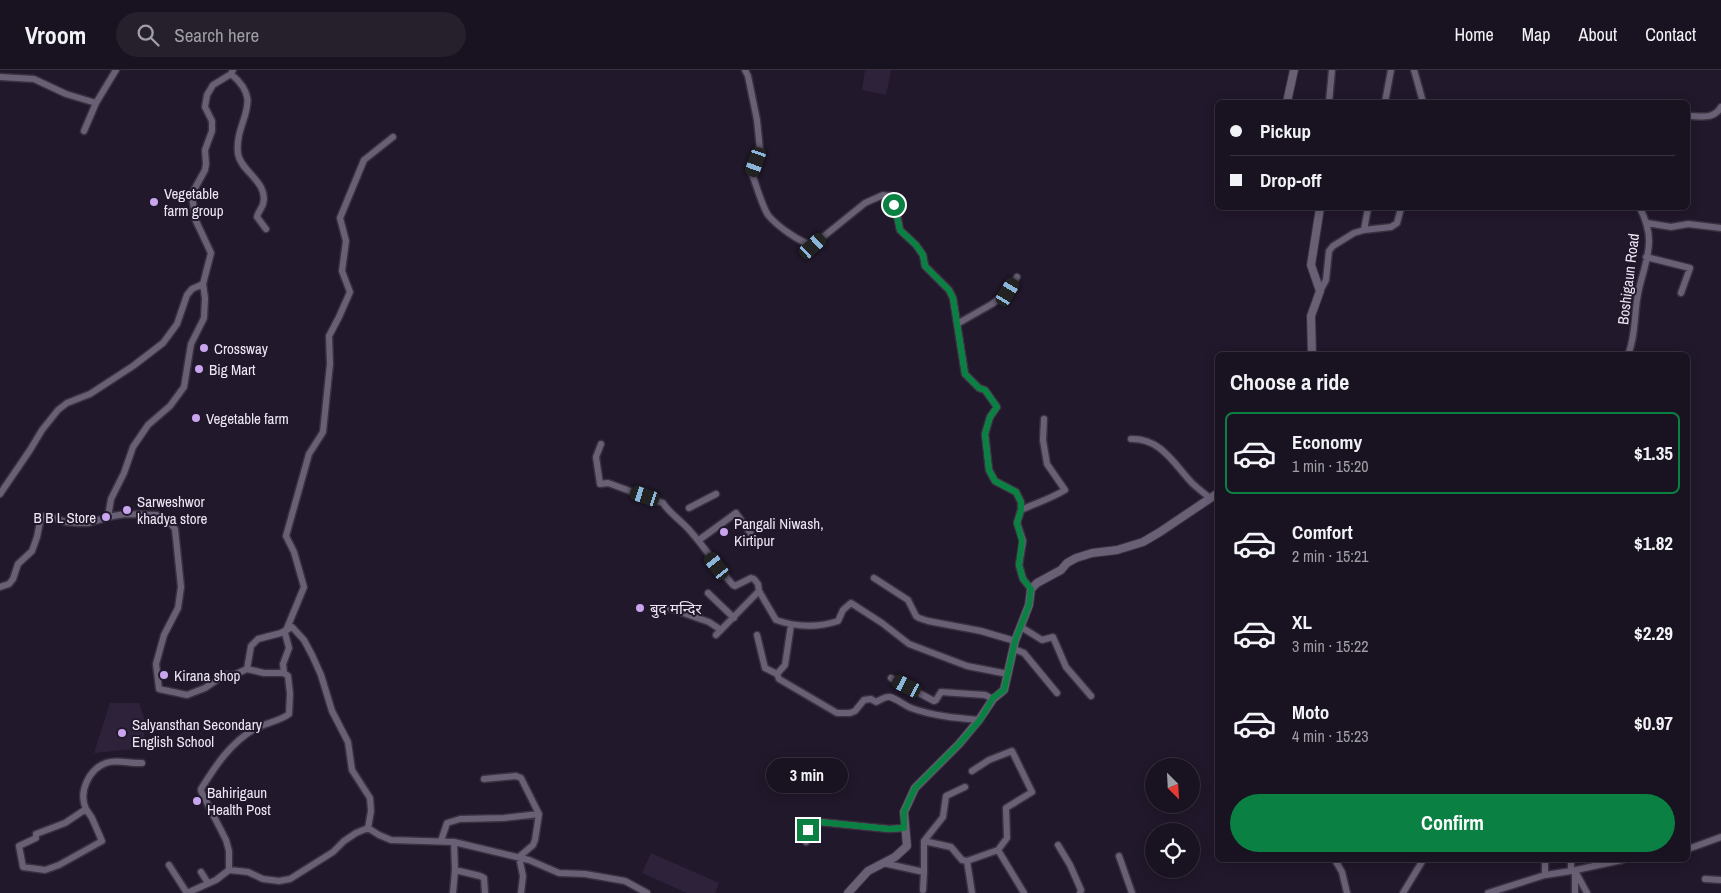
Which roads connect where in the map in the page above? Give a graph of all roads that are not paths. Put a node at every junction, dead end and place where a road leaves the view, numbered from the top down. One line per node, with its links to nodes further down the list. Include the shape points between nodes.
1 (116, 70): 13 (street)
2 (745, 70): 31 (street, via 757,120 760,150 752,174 768,214 797,240 813,246 865,203 891,196 900,230 923,255 925,266 949,290)
3 (1294, 70): 9 (street)
4 (1332, 70): 10 (street)
5 (1391, 70): 11 (street)
6 (1414, 70): 12 (street)
7 (232, 72): 24 (street, via 248,96 247,112 240,126 238,156 262,191 263,206 257,217); 28 (street, via 213,85 207,95 205,103 212,120 212,131 204,150 205,170 192,197 196,220 211,253)
8 (0, 77): 13 (street, via 34,79)
9 (1287, 100)
10 (1329, 100)
11 (1384, 100)
12 (1422, 100)
13 (96, 103): 16 (street)
14 (1721, 107): 15 (street, via 1713,116)
15 (1690, 116)
16 (84, 131)
17 (393, 137): 55 (street, via 364,160 340,218 346,241 342,271 350,292 329,336 330,364 323,432 309,454 286,536 304,587)
18 (1320, 210): 29 (street, via 1311,265)
19 (1368, 210): 25 (street)
20 (1400, 210): 25 (street, via 1397,223 1391,227)
21 (1641, 210): 22 (street, Boshigaun Road)
22 (1646, 223): 23 (street); 26 (street, Boshigaun Road, via 1649,241)
23 (1721, 228)
24 (266, 229)
25 (1364, 230): 29 (street, via 1329,251 1326,280)
26 (1646, 256): 30 (street, via 1690,268); 33 (street, Boshigaun Road)
27 (1017, 277): 31 (street, via 1008,292)
28 (203, 284): 37 (street, via 187,295 177,324 163,343 90,394 58,410); 43 (street, via 204,318 191,344 184,387 170,406 148,425 133,447 111,499)
29 (1320, 291): 32 (street, via 1311,316)
30 (1681, 292)
31 (957, 324): 42 (street, via 965,374 985,390 997,407 985,434 989,470 995,481 1016,492)
32 (1312, 352)
33 (1629, 352)
34 (1044, 420): 42 (street, via 1047,464 1065,490)
35 (1131, 439): 40 (street, via 1142,439 1170,456)
36 (602, 444): 45 (street, via 596,457 600,484 608,483 659,500)
37 (0, 494)
38 (716, 494): 41 (street)
39 (1215, 495): 40 (street)
40 (1210, 498): 48 (street, via 1143,542 1076,558)
41 (689, 508)
42 (1021, 510): 48 (street, via 1017,523 1022,541 1019,565 1023,579)
43 (108, 517): 47 (street, via 88,523 66,522 49,516 42,518 34,546 18,564 9,584); 59 (street, via 157,515 175,529 181,587 178,608 164,634 156,664 159,689 187,695 224,675 234,675)
44 (751, 534): 45 (street, via 736,513)
45 (699, 540): 49 (street, via 733,586 751,578 758,584)
46 (874, 578): 57 (street, via 908,600 919,618 972,628)
47 (0, 587)
48 (1031, 589): 54 (street, via 1029,605)
49 (759, 591): 52 (street); 53 (street, via 776,620)
50 (708, 593): 52 (street)
51 (669, 608): 52 (street, via 709,622 718,632)
52 (734, 618)
53 (791, 625): 61 (street, via 785,665); 62 (street, via 823,626 838,621 851,603 909,644 967,666)
54 (1020, 627): 57 (street); 65 (street, via 1042,640 1053,637 1066,667)
55 (287, 629): 59 (street, via 258,639 251,646); 60 (street, via 289,648 283,664); 74 (street, via 292,627 298,633 321,675 332,711 348,742 352,770 370,798)
56 (757, 634): 61 (street, via 765,668)
57 (1015, 641): 58 (street)
58 (1014, 650): 62 (street); 64 (street, via 1024,653)
59 (247, 669): 60 (street)
60 (284, 673): 94 (street, via 288,676 290,688 289,714 244,734 215,766 201,789 226,840)
61 (777, 674): 67 (street, via 779,679 837,713 855,711 864,700 876,702 891,697 911,708 951,718)
62 (1008, 674): 66 (street, via 1004,690)
63 (891, 678): 66 (street, via 934,701 941,692)
64 (1057, 693)
65 (1091, 696)
66 (993, 698): 67 (street)
67 (980, 720): 75 (street, via 915,788 904,812)
68 (142, 763): 72 (street, via 107,763 99,767 84,786)
69 (972, 771): 83 (street, via 1012,751 1031,788 1032,792 1006,808 1007,838)
70 (484, 779): 73 (street, via 521,778)
71 (965, 787): 78 (street, via 946,796 943,817)
72 (86, 809): 72 (street, via 19,846 23,867 45,870 102,841)
73 (539, 814): 77 (street, via 460,819 447,823); 85 (street, via 533,845)
74 (368, 828): 77 (street, via 391,840); 94 (street, via 290,879 263,879 248,872)
75 (904, 828): 80 (street, via 820,822 812,824); 92 (street, via 908,846)
76 (1721, 837): 82 (street)
77 (441, 841): 79 (street)
78 (924, 841): 86 (street, via 951,847 962,860); 98 (street)
79 (454, 842): 85 (street); 95 (street)
80 (806, 842)
81 (1058, 845): 112 (street, via 1070,865)
82 (1690, 848)
83 (998, 850): 86 (street); 111 (street)
84 (1119, 856): 113 (street)
85 (519, 858): 107 (street, via 523,876); 108 (street, via 559,873 625,881)
86 (967, 861): 110 (street)
87 (1336, 862): 114 (street)
88 (1422, 862): 115 (street)
89 (1544, 862): 99 (street)
90 (1571, 862): 96 (street)
91 (1613, 862): 96 (street)
92 (883, 863): 98 (street); 109 (street, via 868,871)
93 (170, 865): 104 (street)
94 (229, 870): 102 (street)
95 (456, 870): 105 (street); 106 (street, via 484,878)
96 (1573, 871): 99 (street); 117 (street); 118 (street)
97 (201, 872): 102 (street)
98 (924, 872): 103 (street)
99 (1545, 875): 116 (street)
100 (1705, 879): 101 (street)
101 (1721, 880)
102 (208, 883): 104 (street)
103 (923, 890)
104 (187, 893)
105 (453, 893)
106 (485, 893)
107 (521, 893)
108 (647, 893)
109 (848, 893)
110 (972, 893)
111 (1024, 893)
112 (1080, 893)
113 (1132, 893)
114 (1347, 893)
115 (1403, 893)
116 (1488, 893)
117 (1575, 893)
118 (1587, 893)

